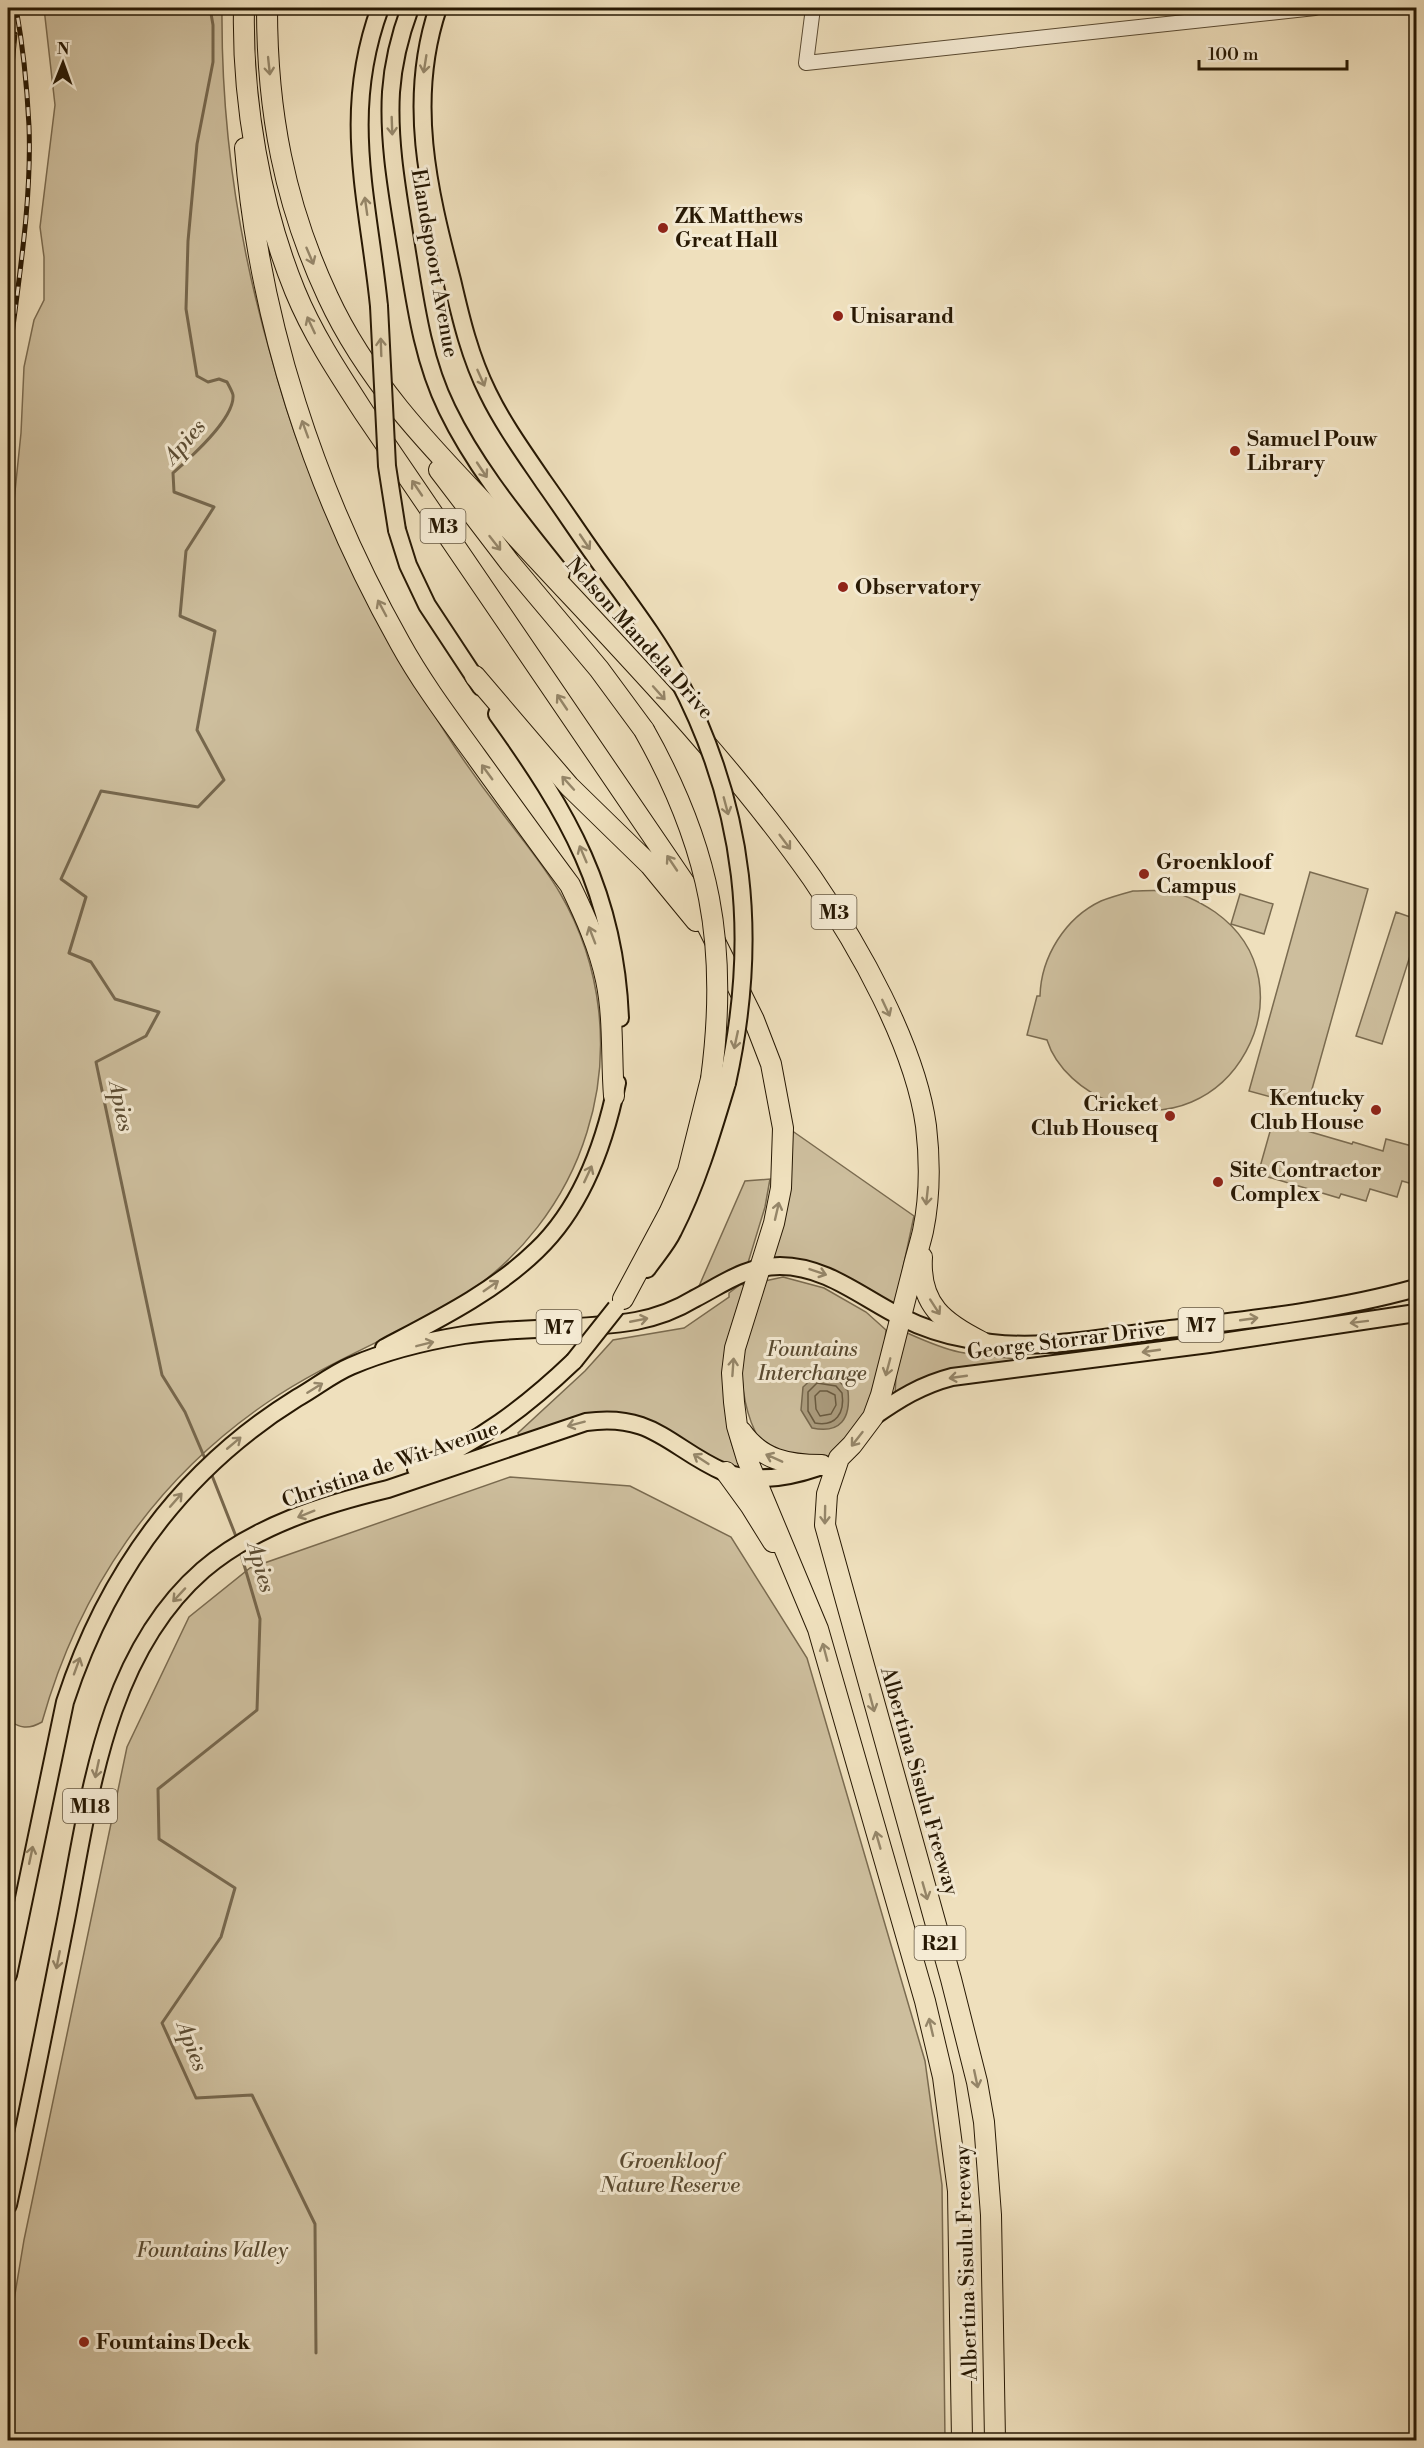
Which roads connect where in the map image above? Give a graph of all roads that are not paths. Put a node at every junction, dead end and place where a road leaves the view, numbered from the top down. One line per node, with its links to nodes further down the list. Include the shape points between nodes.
1 (244, 8): 8 (highway, M3)
2 (267, 8): 9 (highway, Nelson Mandela Drive / M3, one-way to 9, via 267,53 276,138 304,241 329,300 361,357)
3 (380, 8): 11 (main road, one-way to 3, bridge, via 427,605 408,565 387,466 379,306 361,168 359,109 364,62)
4 (410, 8): 10 (main road, Elandspoort Avenue, one-way to 10, via 392,81 393,156 415,300 436,383 468,449)
5 (438, 8): 13 (main road, one-way to 13, bridge, via 424,73 422,132 434,203 469,344 484,386 506,426 649,630 676,676 712,758 734,835 744,943 738,1033)
6 (813, 8): 7 (street, via 806,63)
7 (1316, 8)
8 (243, 47): 12 (highway, M3, one-way to 8, via 680,875 323,350 295,290 275,232 259,163); 14 (highway, one-way to 8, via 606,981 595,943 570,885 447,716 401,645 332,506 305,431 276,335 257,244 242,109)
9 (399, 411): 10 (highway, Nelson Mandela Drive / M3); 13 (highway, one-way to 13, bridge, via 510,563 599,669 644,730 669,776 692,832 713,914 719,971)
10 (620, 650): 15 (highway, Nelson Mandela Drive / M3, one-way to 15, via 751,796 826,898 876,987 910,1064 924,1113 928,1166)
11 (474, 676): 12 (highway, one-way to 11, via 650,865 569,786); 14 (main road, one-way to 11, via 619,1044 617,979 596,886 564,813)
12 (730, 969): 16 (highway, M3, one-way to 12, via 780,1196 783,1128 771,1064)
13 (719, 1081): 18 (highway, via 688,1171)
14 (614, 1096): 22 (main road, one-way to 14, via 467,1302 538,1248 558,1225 587,1177)
15 (923, 1230): 20 (highway, Nelson Mandela Drive / M3); 21 (highway, one-way to 21, via 922,1280 930,1300 945,1321)
16 (760, 1267): 20 (main road, M7, one-way to 20, via 795,1266 820,1272); 22 (main road, M7, one-way to 16, via 463,1336 655,1317 736,1274); 24 (highway, M3, one-way to 16, via 732,1373 735,1348)
17 (1416, 1288): 21 (main road, George Storrar Drive / M7, one-way to 17, via 1039,1344 1185,1327 1344,1305)
18 (619, 1303): 28 (main road, bridge, via 574,1361 525,1405 491,1430)
19 (1416, 1313): 23 (main road, George Storrar Drive / M7, one-way to 23, via 952,1377 911,1391)
20 (901, 1317): 21 (main road, George Storrar Drive / M7); 23 (highway, M3, one-way to 23)
21 (982, 1342)
22 (349, 1367): 30 (main road, M18, one-way to 22, via 53,1752 78,1663 131,1558 192,1482 243,1436)
23 (873, 1417): 25 (highway, M7, one-way to 25, via 852,1445)
24 (737, 1426): 25 (highway, one-way to 24, via 794,1465 770,1458); 27 (highway, M3)
25 (831, 1462): 27 (main road, Christina de Wit Avenue, via 788,1476); 33 (highway, Albertina Sisulu Freeway / R21, one-way to 33, via 824,1508 827,1540 953,1989 984,2122 991,2215)
26 (726, 1472): 27 (main road, Christina de Wit Avenue); 28 (main road, Christina de Wit Avenue, one-way to 28, via 665,1436 634,1422 612,1419 586,1422 388,1489); 29 (highway)
27 (756, 1477): 29 (highway, Albertina Sisulu Freeway / R21)
28 (361, 1494): 31 (main road, Christina de Wit Avenue / M18, one-way to 31, via 271,1529 204,1570 164,1612 120,1690 97,1771)
29 (796, 1572): 32 (highway, Albertina Sisulu Freeway / R21, one-way to 29, via 958,2191 943,2077 925,2001 818,1629)
30 (8, 1975)
31 (8, 2205)
32 (962, 2440)
33 (995, 2440)

